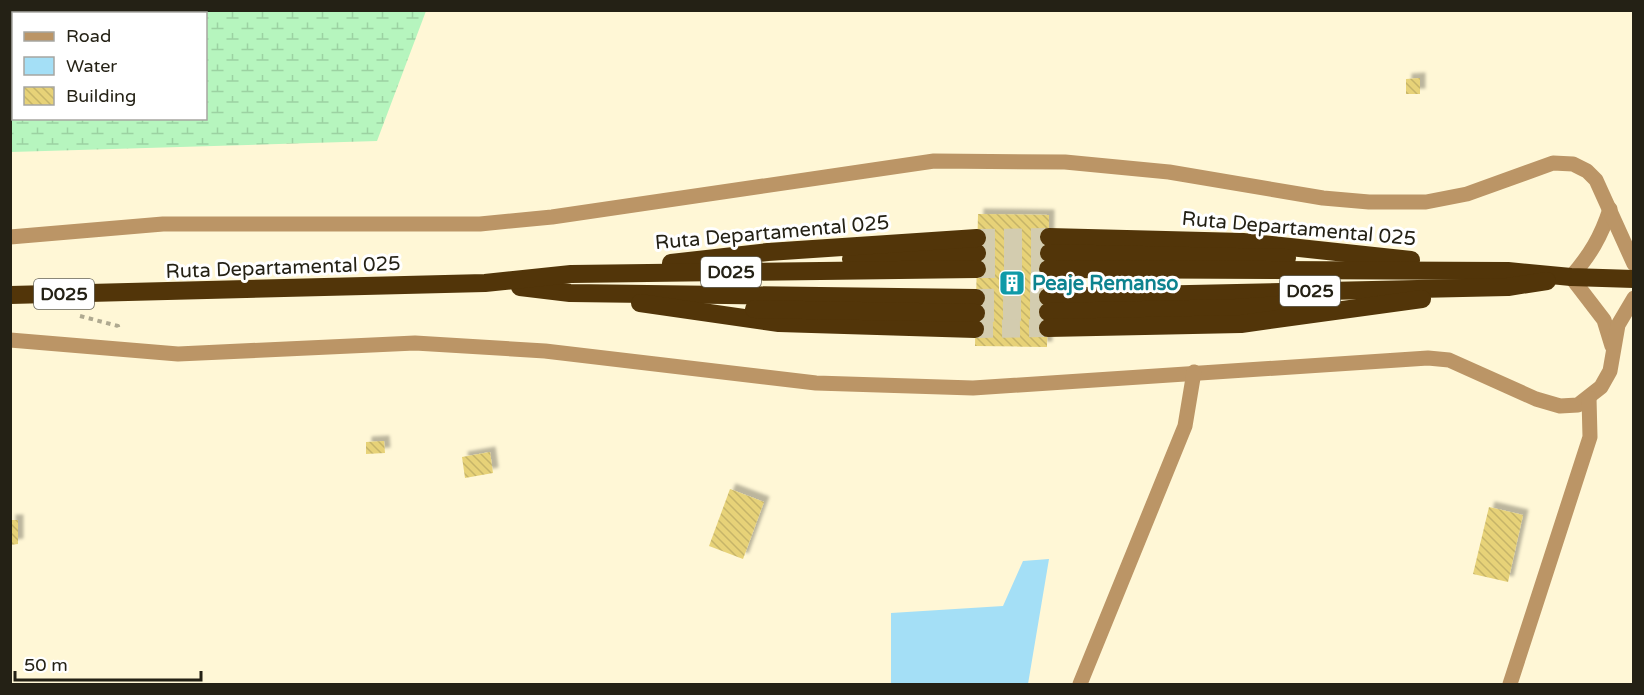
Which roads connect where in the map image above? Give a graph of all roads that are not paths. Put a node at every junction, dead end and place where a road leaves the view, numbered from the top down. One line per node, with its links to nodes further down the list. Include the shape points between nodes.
1 (1610, 209): 2 (street, via 1596,180 1573,164 1532,168 1467,194 1426,202 1369,202 1323,198 1169,171 1002,159 934,161 480,224 163,224); 3 (street); 4 (street, via 1592,254)
2 (10, 237)
3 (1634, 264)
4 (1571, 277): 5 (highway, Ruta Departamental 025 / D025); 6 (highway, Ruta Departamental 025 / D025); 11 (street, via 1604,320)
5 (1508, 279): 5 (highway, Ruta Departamental 025 / D025, via 1049,253 1243,242); 5 (highway, Ruta Departamental 025 / D025, via 1048,312 1240,324)
6 (1634, 279)
7 (570, 284): 7 (highway, Ruta Departamental 025 / D025, via 976,313 779,323); 7 (highway, Ruta Departamental 025 / D025, via 977,253 768,252); 8 (highway, Ruta Departamental 025 / D025)
8 (10, 295)
9 (1634, 298): 11 (street, via 1618,325)
10 (10, 340): 12 (street, via 178,354 415,343 545,351 816,383 973,388)
11 (1612, 346): 13 (street, via 1610,371)
12 (1194, 372): 13 (street, via 1428,358 1449,360 1560,406 1578,405); 14 (street, via 1185,426)
13 (1589, 398): 15 (street, via 1590,437)
14 (1080, 684)
15 (1510, 684)

